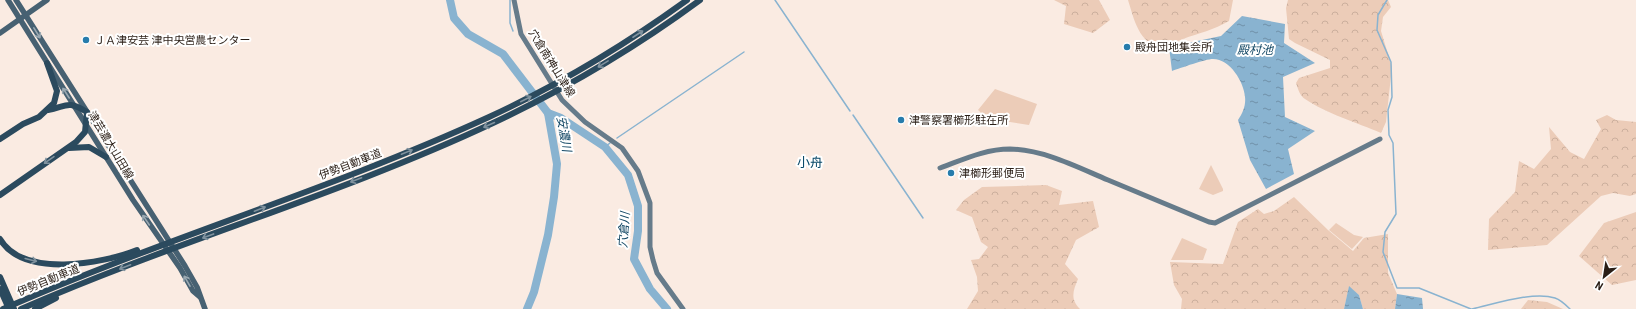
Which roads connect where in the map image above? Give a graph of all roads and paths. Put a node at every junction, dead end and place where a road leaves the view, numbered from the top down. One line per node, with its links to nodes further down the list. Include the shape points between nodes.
1 (8, 0): 8 (main road, 津芸濃大山田線)
2 (16, 0): 7 (main road, 津芸濃大山田線)
3 (47, 0): 7 (main road)
4 (514, 0): 35 (street, 穴倉南神山津線, via 521,34 562,100 585,122 622,148 638,171 650,203 650,247 657,273)
5 (687, 0): 24 (highway, 伊勢自動車道, one-way to 5, via 362,170 489,117 583,68)
6 (700, 0): 26 (highway, 伊勢自動車道, one-way to 26, via 586,74 492,123 366,176)
7 (25, 15): 8 (main road); 13 (main road, 津芸濃大山田線, one-way to 13)
8 (21, 20): 9 (main road); 10 (main road, 津芸濃大山田線)
9 (0, 33)
10 (47, 63): 11 (main road, 津芸濃大山田線, one-way to 10); 12 (highway, via 57,90 56,99)
11 (74, 104): 12 (highway); 13 (highway); 14 (main road, 津芸濃大山田線)
12 (48, 110): 15 (highway)
13 (87, 112): 14 (highway); 28 (main road, 津芸濃大山田線, via 185,266)
14 (87, 126): 17 (highway, via 81,137); 18 (main road, 津芸濃大山田線)
15 (0, 139)
16 (1380, 140): 19 (street, via 1215,223 1059,160 1032,152 996,150)
17 (67, 148): 18 (highway, via 89,147); 20 (highway, one-way to 20)
18 (106, 157): 28 (main road, 津芸濃大山田線, one-way to 18, via 193,291)
19 (940, 168)
20 (7, 188): 21 (highway); 22 (highway)
21 (0, 195)
22 (0, 201)
23 (0, 239): 24 (highway, one-way to 24, via 22,258 54,263 105,260)
24 (156, 245): 30 (highway, 伊勢自動車道)
25 (0, 277): 32 (highway)
26 (95, 279): 29 (highway, 伊勢自動車道); 33 (highway)
27 (0, 289): 31 (highway)
28 (200, 297): 34 (main road, 津芸濃大山田線)
29 (23, 308)
30 (3, 309)
31 (9, 309)
32 (14, 309)
33 (35, 309)
34 (205, 309)
35 (683, 309)

